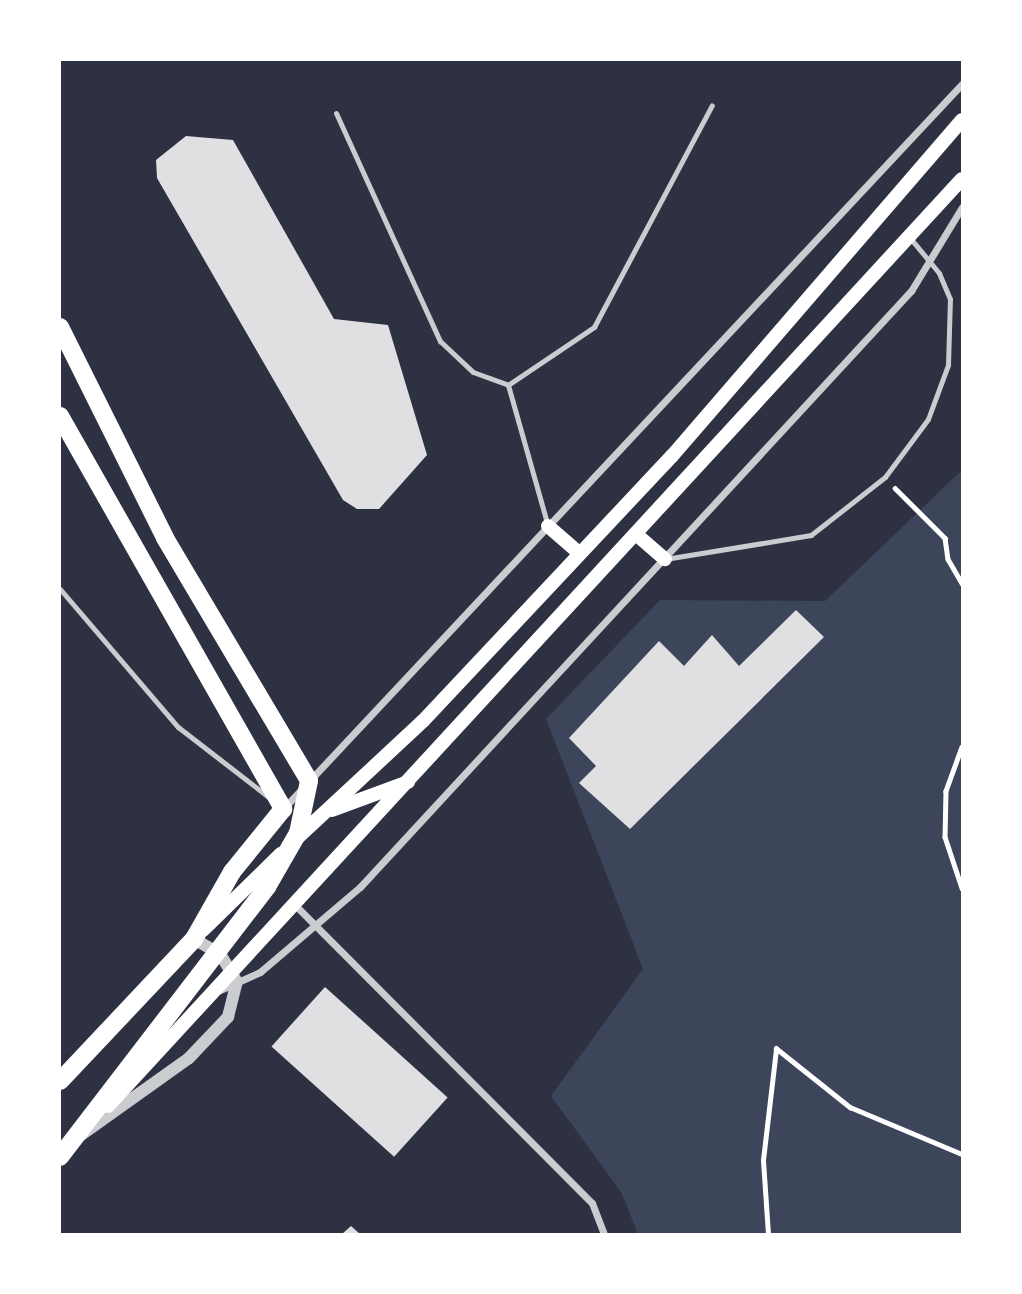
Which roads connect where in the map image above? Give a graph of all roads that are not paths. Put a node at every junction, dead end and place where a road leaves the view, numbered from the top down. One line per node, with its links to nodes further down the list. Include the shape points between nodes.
1 (962, 84): 12 (street)
2 (712, 105): 10 (lane, via 594,327)
3 (336, 113): 10 (lane, via 440,341 473,373)
4 (962, 120): 14 (main road, via 807,306)
5 (962, 179): 7 (main road)
6 (962, 207): 8 (street)
7 (911, 239): 8 (lane); 13 (main road)
8 (932, 264): 15 (street); 15 (lane, via 950,299 948,365 928,419 885,477 811,536)
9 (60, 327): 17 (main road, via 165,538)
10 (508, 385): 12 (lane)
11 (60, 416): 19 (main road)
12 (548, 526): 14 (main road); 17 (street)
13 (637, 535): 15 (main road); 18 (main road)
14 (578, 552): 20 (main road, via 423,721)
15 (665, 559): 24 (street)
16 (60, 589): 19 (lane, via 178,727)
17 (309, 780): 19 (street); 21 (main road)
18 (413, 780): 20 (main road); 23 (main road)
19 (283, 809): 21 (main road); 25 (main road, via 232,872)
20 (324, 813): 21 (main road); 22 (main road)
21 (301, 817): 22 (main road)
22 (293, 841): 25 (main road); 26 (main road)
23 (293, 904): 24 (street); 27 (main road)
24 (316, 928): 27 (street); 31 (street, via 592,1203)
25 (194, 939): 26 (street); 28 (main road)
26 (217, 951): 27 (street); 29 (main road, via 138,1049)
27 (235, 976): 29 (main road, via 210,995); 29 (street, via 228,1017 189,1058)
28 (60, 1081)
29 (81, 1136): 30 (main road)
30 (60, 1157)
31 (604, 1234)

